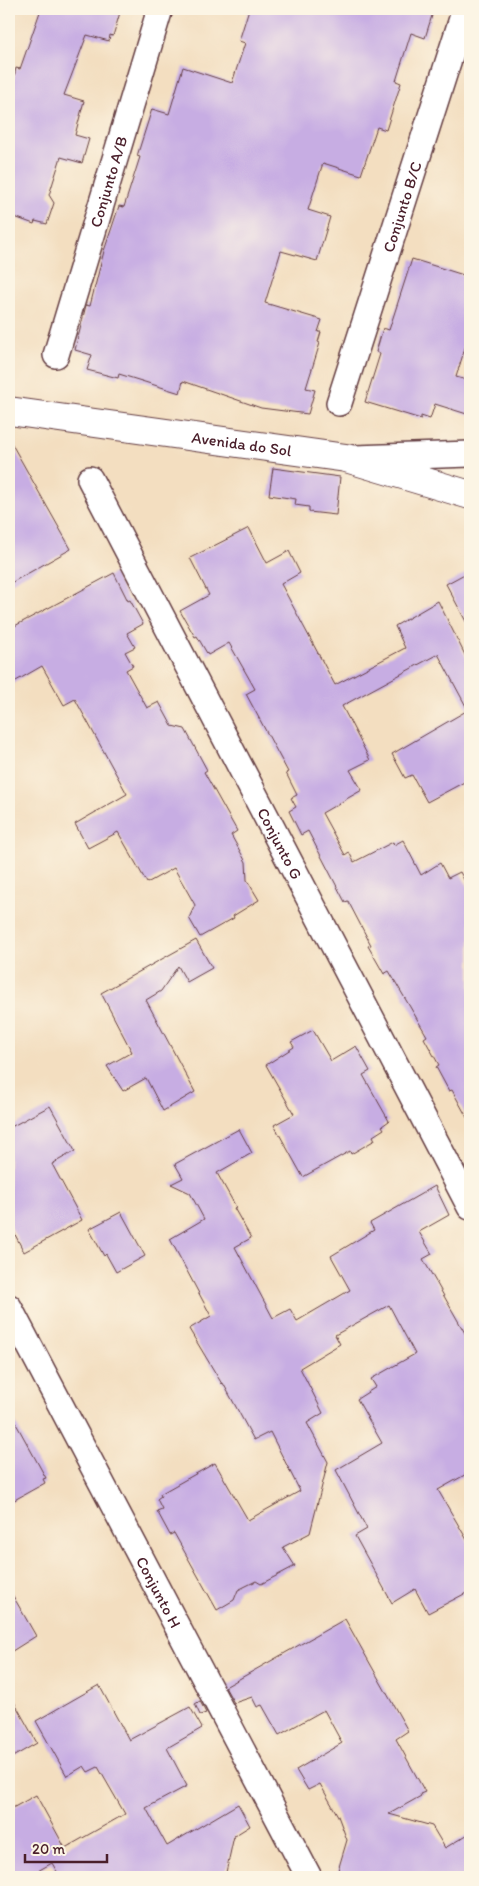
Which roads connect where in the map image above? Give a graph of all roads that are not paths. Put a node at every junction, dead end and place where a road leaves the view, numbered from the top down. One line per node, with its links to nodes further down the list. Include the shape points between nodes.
1 (160, 9): 3 (street, Conjunto A/B)
2 (465, 9): 4 (street, Conjunto B/C)
3 (56, 355)
4 (339, 403)
5 (9, 411): 7 (street, Avenida do Sol)
6 (470, 454): 7 (street)
7 (346, 458): 9 (street, Avenida do Sol)
8 (90, 479): 10 (street, Conjunto G)
9 (470, 495)
10 (470, 1207)
11 (9, 1307): 12 (street, Conjunto H)
12 (309, 1877)

